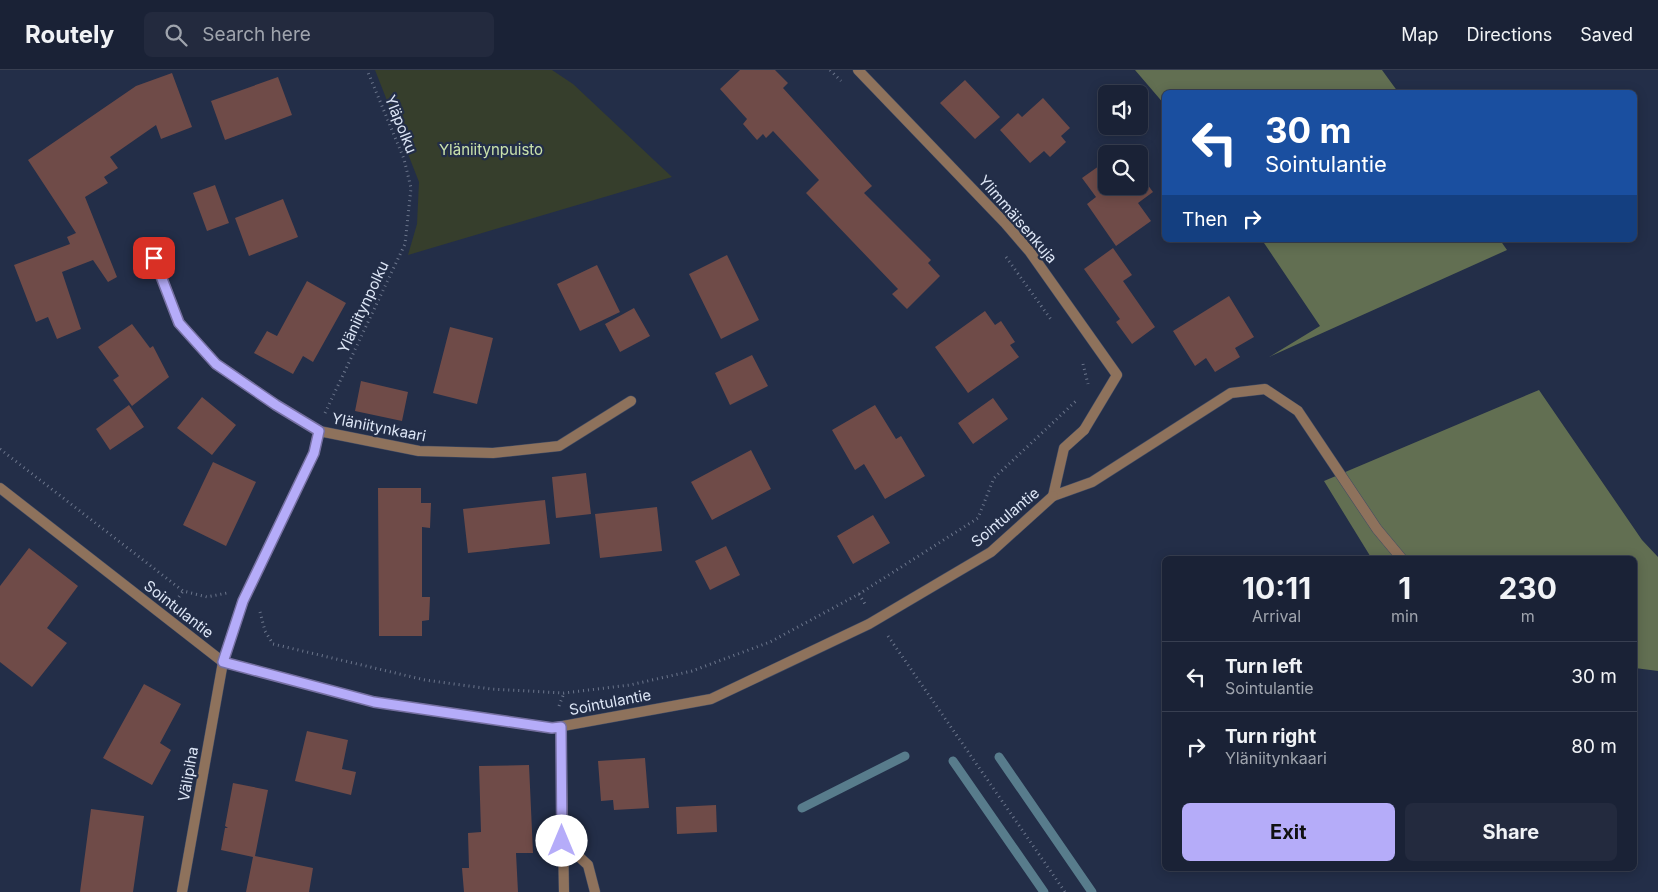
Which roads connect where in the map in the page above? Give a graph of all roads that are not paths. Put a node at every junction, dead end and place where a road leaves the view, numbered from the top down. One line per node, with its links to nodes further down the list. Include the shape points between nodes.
1 (858, 70): 6 (street, Ylimmäisenkuja, via 1024,244 1118,375 1084,430 1064,448)
2 (154, 258): 4 (street, Yläniitynkaari, via 179,323 216,364)
3 (631, 402): 4 (street, Yläniitynkaari, via 559,446 493,454 420,451)
4 (319, 431): 8 (street, Yläniitynkaari, via 314,453 243,601)
5 (0, 488): 8 (street, Sointulantie)
6 (1053, 496): 7 (street, via 1092,482 1231,393 1265,389 1298,411 1377,529); 9 (street, Sointulantie, via 991,552 876,619 710,699)
7 (1400, 556)
8 (223, 662): 9 (street, Sointulantie, via 374,702); 11 (street, Välipiha)
9 (561, 727): 10 (street)
10 (562, 841): 12 (street); 13 (street, via 588,865)
11 (182, 892)
12 (564, 892)
13 (595, 892)

